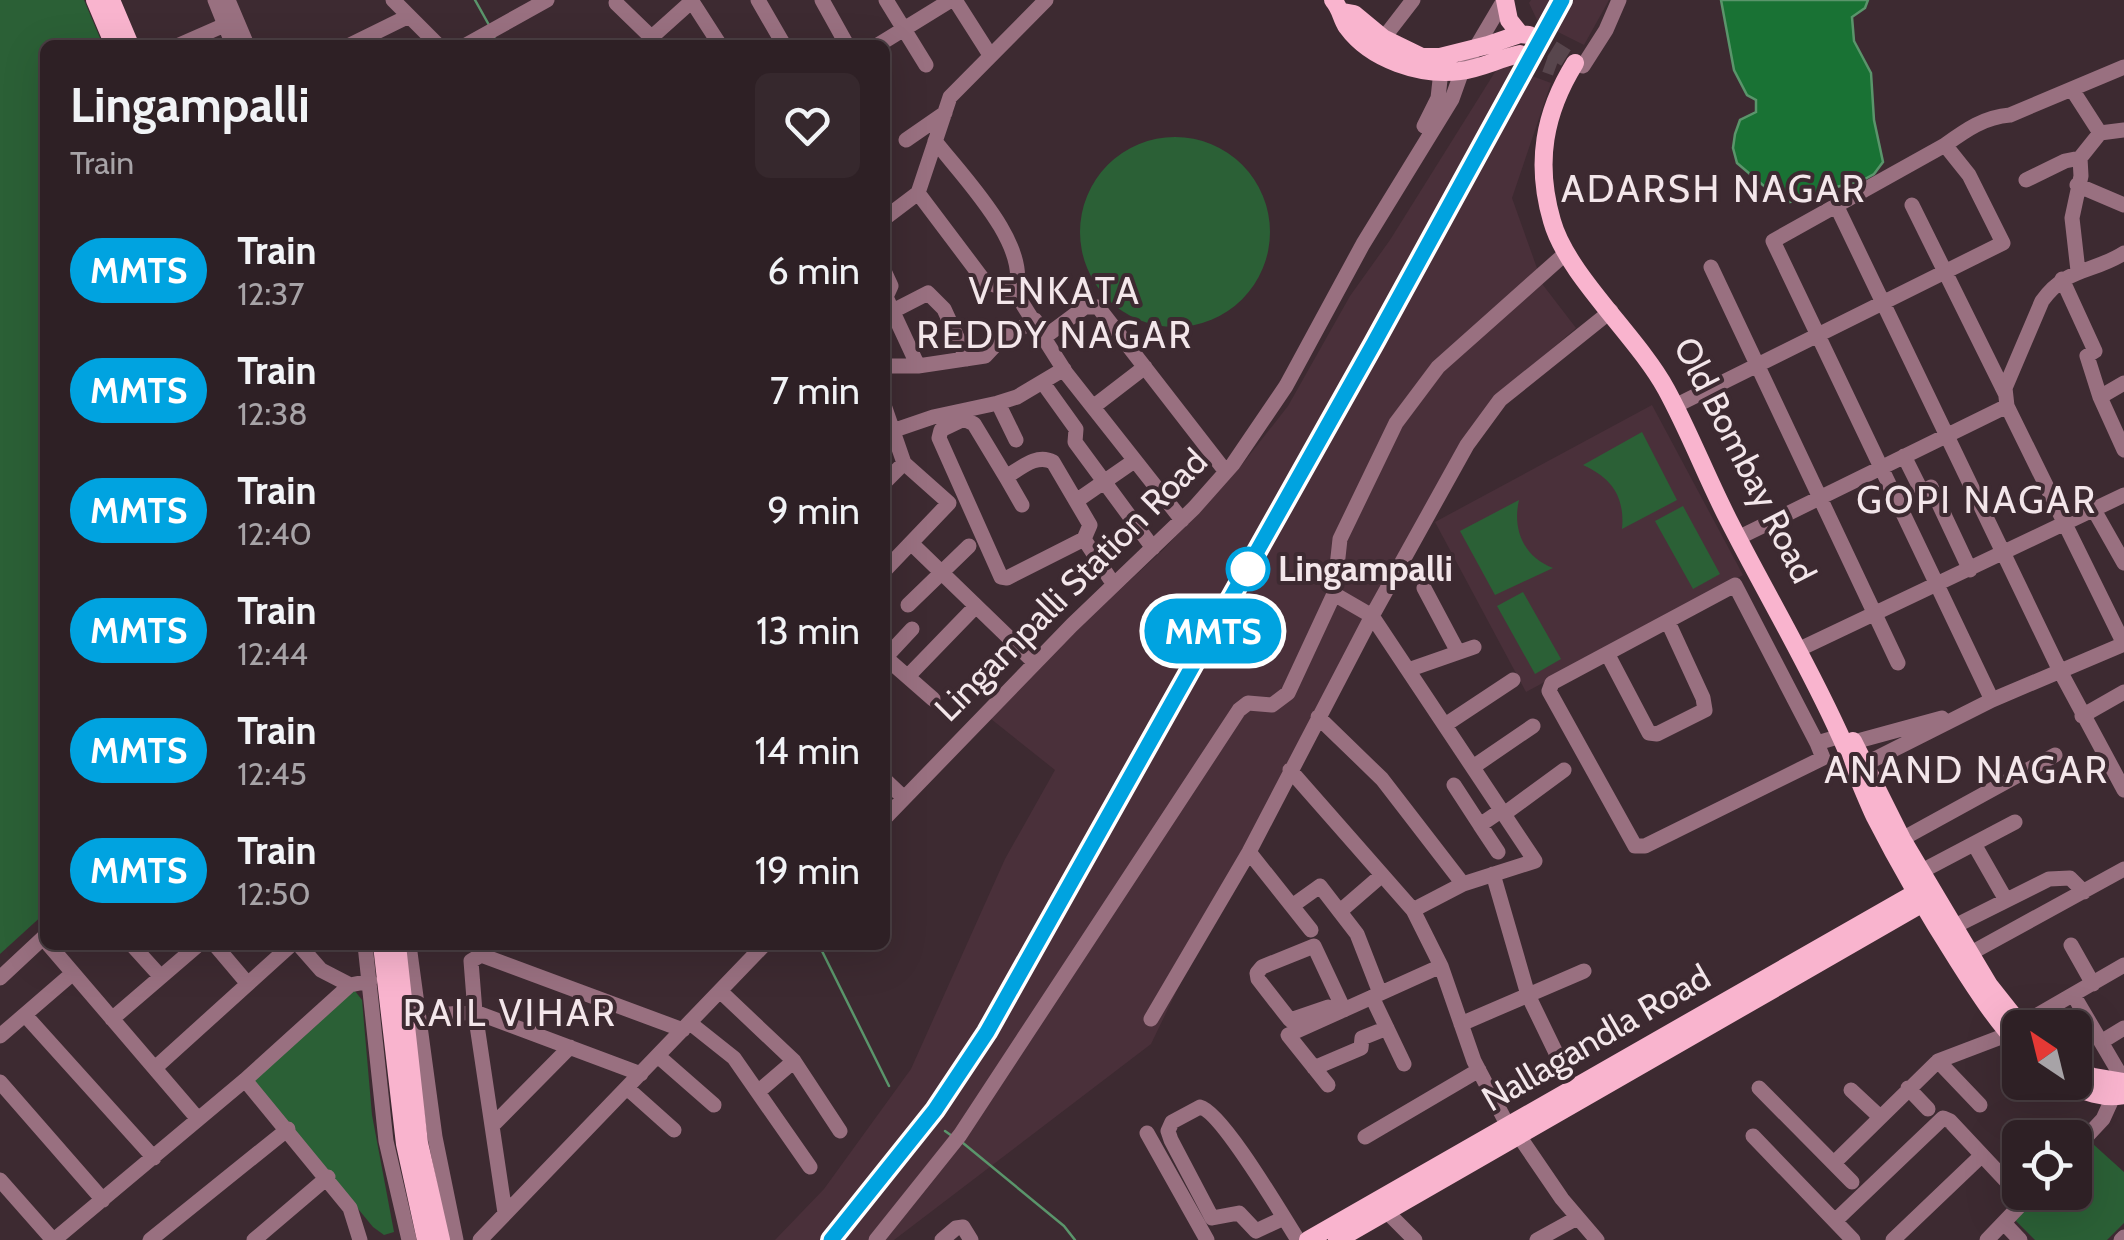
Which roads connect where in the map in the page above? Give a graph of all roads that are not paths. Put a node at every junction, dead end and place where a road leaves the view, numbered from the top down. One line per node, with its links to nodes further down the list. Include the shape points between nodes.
1 (96, 0): 21 (main road)
2 (111, 0): 22 (main road)
3 (214, 0): 19 (street)
4 (228, 0): 19 (street)
5 (392, 0): 18 (street)
6 (758, 0): 31 (street)
7 (822, 0): 32 (street)
8 (886, 0): 20 (street)
9 (953, 0): 20 (street); 37 (street)
10 (1046, 0): 37 (street)
11 (1505, 0): 35 (street, Lingampalli Station Road); 35 (main road, via 1508,20 1524,34)
12 (541, 1): 28 (street)
13 (696, 2): 29 (street); 30 (street)
14 (1409, 2): 34 (street)
15 (616, 3): 29 (street)
16 (1616, 5): 40 (street)
17 (1338, 6): 34 (main road, via 1354,14)
18 (410, 16): 26 (street); 27 (street)
19 (231, 23): 23 (street); 24 (street); 25 (street)
20 (904, 29): 33 (street); 38 (street)
21 (112, 40)
22 (128, 40)
23 (192, 40)
24 (233, 40)
25 (243, 40)
26 (360, 40)
27 (433, 40)
28 (476, 40)
29 (646, 40)
30 (717, 40)
31 (781, 40)
32 (844, 40)
33 (886, 40)
34 (1379, 45): 35 (main road, via 1422,58); 41 (main road, via 1418,71)
35 (1477, 48): 42 (street, Lingampalli Station Road)
36 (1520, 54): 42 (main road)
37 (990, 55): 44 (street, via 950,96)
38 (926, 65)
39 (2124, 67): 43 (street)
40 (1571, 68): 59 (main road, Old Bombay Road, via 1550,108 1545,141 1550,214); 83 (main road, Old Bombay Road, via 1552,140 1560,223 1586,267 1650,345)
41 (1441, 71): 42 (main road); 51 (street, via 1438,98 1412,149)
42 (1462, 71): 51 (street, Lingampalli Station Road)
43 (2073, 90): 46 (street); 49 (street, via 1973,125)
44 (944, 113): 47 (street); 48 (street)
45 (2124, 130): 46 (street)
46 (2100, 133): 50 (street)
47 (906, 140)
48 (935, 141): 54 (street); 65 (street, via 1008,237 1019,276)
49 (1945, 145): 55 (street); 63 (street, via 1970,175 2003,243)
50 (2080, 158): 52 (street); 53 (street)
51 (1413, 162): 96 (street, Lingampalli Station Road, via 1286,386)
52 (2026, 180)
53 (2077, 186): 57 (street); 62 (street, via 2072,218)
54 (918, 193): 58 (street); 65 (street, via 985,282)
55 (1836, 205): 66 (street); 71 (street, via 1774,241)
56 (1912, 205): 63 (street)
57 (2124, 205)
58 (890, 214)
59 (1566, 253): 69 (main road, Old Bombay Road); 122 (street, via 1438,367 1396,422 1350,511)
60 (2124, 253): 62 (street)
61 (1711, 267): 74 (street)
62 (2078, 270): 64 (street)
63 (1945, 272): 66 (street); 82 (street)
64 (2062, 279): 81 (street, via 2095,351 2087,356); 82 (street, via 2042,300)
65 (1015, 292): 70 (street)
66 (1883, 302): 71 (street); 89 (street)
67 (890, 303): 73 (street, via 928,293 944,309)
68 (890, 308): 76 (street)
69 (1611, 311): 117 (main road, Old Bombay Road, via 1663,383); 126 (street, via 1521,381 1481,424)
70 (1035, 320): 72 (street); 73 (street, via 986,356)
71 (1818, 334): 74 (street); 95 (street)
72 (1046, 336): 77 (street, via 1092,305); 78 (street)
73 (967, 359): 76 (street)
74 (1757, 364): 83 (street); 102 (street)
75 (890, 366): 76 (street)
76 (918, 366)
77 (1145, 367): 85 (street); 96 (street)
78 (1064, 369): 79 (street); 85 (street)
79 (1043, 383): 84 (street); 99 (street)
80 (2124, 383): 81 (street)
81 (2100, 398): 87 (street)
82 (2006, 399): 89 (street); 106 (street)
83 (1683, 402): 107 (main road, Old Bombay Road)
84 (998, 403): 88 (street); 90 (street)
85 (1093, 408): 94 (street)
86 (890, 419): 88 (street)
87 (2120, 428): 91 (street)
88 (895, 430): 93 (street)
89 (1948, 434): 92 (street); 112 (street)
90 (1016, 440)
91 (2124, 450)
92 (1904, 456): 95 (street); 115 (street, via 1922,492 1931,487)
93 (904, 462): 97 (street); 109 (street, via 949,503)
94 (1134, 462): 99 (street); 105 (street)
95 (1881, 467): 102 (street); 119 (street)
96 (1226, 472): 105 (street, Lingampalli Station Road)
97 (890, 477)
98 (1006, 477): 103 (street); 108 (street, via 1036,460 1053,462 1090,526); 108 (street, via 974,424 964,419 941,430 1001,577)
99 (1105, 482): 101 (street); 111 (street)
100 (2124, 494): 104 (street)
101 (1082, 497)
102 (1820, 497): 107 (street); 125 (street)
103 (1022, 505)
104 (2094, 510): 106 (street); 113 (street)
105 (1182, 520): 111 (street, Lingampalli Station Road)
106 (2066, 523): 112 (street); 129 (street)
107 (1746, 534): 130 (main road, Old Bombay Road)
108 (1084, 539): 118 (street)
109 (911, 543): 114 (street); 116 (street)
110 (968, 546): 116 (street)
111 (1153, 548): 118 (street, Lingampalli Station Road)
112 (2004, 554): 115 (street); 138 (street)
113 (2124, 562)
114 (890, 565)
115 (1970, 570): 119 (street)
116 (941, 573): 123 (street); 124 (street)
117 (1762, 578): 121 (street); 142 (main road, Old Bombay Road)
118 (1114, 585): 134 (street, Lingampalli Station Road)
119 (1937, 586): 125 (street); 143 (street)
120 (1424, 588): 136 (street, via 1466,650)
121 (1740, 590): 127 (street, via 1735,585); 144 (street)
122 (1334, 594): 126 (street); 290 (street, via 1288,693 1272,705 1248,703 1239,710 957,1140)
123 (908, 605)
124 (976, 606): 134 (street); 137 (street)
125 (1875, 615): 130 (street); 135 (street)
126 (1372, 616): 136 (street); 146 (street)
127 (1668, 622): 132 (street); 132 (street, via 1704,710 1650,733)
128 (912, 629): 131 (street)
129 (2124, 644): 138 (street)
130 (1804, 647): 150 (main road, Old Bombay Road)
131 (890, 652)
132 (1608, 655): 151 (street, via 1552,683 1549,691 1635,846 1823,758)
133 (890, 661): 141 (street)
134 (1035, 663): 160 (street, Lingampalli Station Road)
135 (1898, 663)
136 (1408, 670): 148 (street)
137 (913, 671)
138 (2060, 671): 143 (street); 145 (street)
139 (1514, 680): 148 (street)
140 (2124, 692): 145 (street)
141 (933, 699)
142 (1821, 699): 144 (street); 150 (main road, Old Bombay Road)
143 (1992, 700): 147 (street)
144 (1799, 710): 151 (street)
145 (2082, 716): 159 (street)
146 (1318, 717): 155 (street); 172 (street, via 1382,779)
147 (1959, 717): 150 (street); 153 (street)
148 (1445, 725): 154 (street)
149 (1533, 726): 154 (street)
150 (1847, 739): 151 (street); 153 (main road, Old Bombay Road); 173 (main road, via 1875,816)
151 (1817, 743)
152 (2055, 755): 165 (street)
153 (1864, 764): 165 (main road, Old Bombay Road)
154 (1473, 767): 161 (street)
155 (1290, 770): 167 (street); 171 (street)
156 (1564, 770): 161 (street)
157 (890, 785): 160 (street)
158 (1454, 786): 164 (street)
159 (2124, 790)
160 (904, 798): 162 (street, Lingampalli Station Road)
161 (1503, 812): 164 (street); 170 (street, via 1535,861)
162 (890, 813)
163 (2016, 822): 166 (street)
164 (1480, 826): 168 (street)
165 (1902, 840): 173 (main road, Old Bombay Road)
166 (1974, 844): 173 (street); 175 (street)
167 (1249, 852): 176 (street); 219 (street)
168 (1498, 852)
169 (2124, 869): 174 (street)
170 (1493, 874): 172 (street); 209 (street)
171 (1382, 875): 177 (street); 178 (street)
172 (1463, 884): 178 (street)
173 (1925, 889): 179 (main road, Nallagandla Road); 180 (main road, Old Bombay Road); 183 (main road, Old Bombay Road); 241 (main road, Nallagandla Road)
174 (2084, 892): 175 (street, via 2060,877); 196 (street)
175 (2006, 900): 180 (street)
176 (1292, 906): 181 (street); 208 (street, via 1320,886 1356,934)
177 (1345, 907)
178 (1413, 910): 198 (street)
179 (1886, 924): 183 (main road, via 1915,925); 256 (main road, Nallagandla Road)
180 (1955, 926): 196 (main road, Old Bombay Road)
181 (1311, 930)
182 (40, 945): 202 (street)
183 (1948, 945): 215 (main road, Old Bombay Road)
184 (2070, 945): 205 (street)
185 (54, 950): 200 (street)
186 (137, 950): 201 (street)
187 (192, 950): 201 (street)
188 (219, 950): 204 (street)
189 (285, 950): 204 (street)
190 (303, 950): 206 (street, via 321,970)
191 (366, 950): 203 (street)
192 (383, 950): 286 (main road, bridge, via 405,1144)
193 (398, 950): 287 (main road, bridge, via 419,1143)
194 (411, 950): 262 (street)
195 (755, 950): 207 (street)
196 (1971, 953): 212 (main road, Old Bombay Road)
197 (2124, 965): 205 (street)
198 (1441, 966): 208 (street); 220 (street)
199 (1584, 970): 209 (street)
200 (73, 973): 216 (street); 218 (street)
201 (161, 977): 218 (street)
202 (0, 978)
203 (370, 981): 206 (street); 263 (street)
204 (248, 984): 232 (street)
205 (2093, 984): 210 (street)
206 (350, 985): 237 (street)
207 (720, 991): 221 (street); 229 (street)
208 (1376, 995): 211 (street); 222 (street)
209 (1528, 995): 220 (street); 241 (street)
210 (2074, 996): 213 (street); 226 (street)
211 (1335, 1008): 211 (street, via 1314,946 1257,973 1290,1020); 233 (street, via 1288,1035)
212 (2006, 1010)
213 (2053, 1010)
214 (474, 1012): 217 (street); 221 (street, via 469,969 480,955); 227 (street); 253 (street)
215 (2002, 1013)
216 (25, 1015): 224 (street); 265 (street)
217 (436, 1015)
218 (112, 1018): 232 (street)
219 (1151, 1019)
220 (1461, 1024): 234 (street)
221 (687, 1026): 228 (street); 245 (street, via 734,1058)
222 (1386, 1028): 231 (street); 233 (street, via 1362,1038 1361,1048)
223 (2124, 1028): 226 (street)
224 (0, 1036)
225 (2002, 1039): 230 (street)
226 (2101, 1042): 244 (street)
227 (570, 1047): 235 (street); 253 (street)
228 (658, 1056): 235 (street); 248 (street)
229 (794, 1061): 245 (street); 257 (street)
230 (1938, 1061): 243 (street); 249 (street)
231 (1404, 1064)
232 (154, 1068): 252 (street)
233 (1314, 1068): 239 (street)
234 (1478, 1070): 256 (street); 260 (street)
235 (641, 1074): 240 (street)
236 (2092, 1077): 244 (main road)
237 (245, 1080): 252 (street); 254 (street)
238 (0, 1082): 272 (street)
239 (1328, 1085)
240 (628, 1088): 255 (street); 275 (street)
241 (1574, 1088): 256 (main road, Nallagandla Road)
242 (1760, 1088): 266 (street)
243 (1908, 1088): 250 (street); 251 (street)
244 (2121, 1089): 247 (main road); 258 (street)
245 (759, 1090): 267 (street)
246 (1850, 1090): 251 (street)
247 (2092, 1093)
248 (714, 1105)
249 (1980, 1105)
250 (1928, 1109)
251 (1880, 1117): 266 (street)
252 (198, 1119): 265 (street)
253 (492, 1126): 275 (street)
254 (288, 1129): 269 (street); 282 (street)
255 (674, 1130)
256 (1514, 1130): 274 (main road, Nallagandla Road); 277 (street); 295 (main road, Nallagandla Road)
257 (840, 1131)
258 (2092, 1132)
259 (1147, 1133): 293 (street)
260 (1366, 1136)
261 (1753, 1136): 278 (street)
262 (435, 1137): 263 (street); 288 (street)
263 (386, 1141): 285 (street)
264 (1981, 1156): 268 (street); 278 (street, via 1943,1118); 301 (street)
265 (154, 1158): 272 (street)
266 (1834, 1164): 270 (street)
267 (810, 1166)
268 (2002, 1174)
269 (328, 1177): 280 (street); 283 (street)
270 (1852, 1182)
271 (3, 1189): 281 (street)
272 (103, 1200): 281 (street)
273 (2016, 1210): 279 (street)
274 (1386, 1211): 296 (main road, Nallagandla Road); 297 (street)
275 (506, 1213): 289 (street)
276 (1284, 1218): 276 (street, via 1207,1108 1172,1122 1171,1140 1212,1218 1238,1214 1256,1231); 294 (street)
277 (1577, 1218): 298 (street); 299 (street)
278 (1835, 1221): 300 (street)
279 (2004, 1223): 302 (street); 303 (street)
280 (359, 1234): 284 (street)
281 (54, 1240)
282 (150, 1240)
283 (254, 1240)
284 (344, 1240)
285 (408, 1240)
286 (426, 1240)
287 (441, 1240)
288 (456, 1240)
289 (480, 1240)
290 (876, 1240)
291 (942, 1240): 292 (street, via 963,1226)
292 (971, 1240)
293 (1207, 1240)
294 (1298, 1240)
295 (1308, 1240)
296 (1337, 1240)
297 (1416, 1240)
298 (1537, 1240)
299 (1597, 1240)
300 (1853, 1240)
301 (1892, 1240)
302 (1987, 1240)
303 (2020, 1240)

